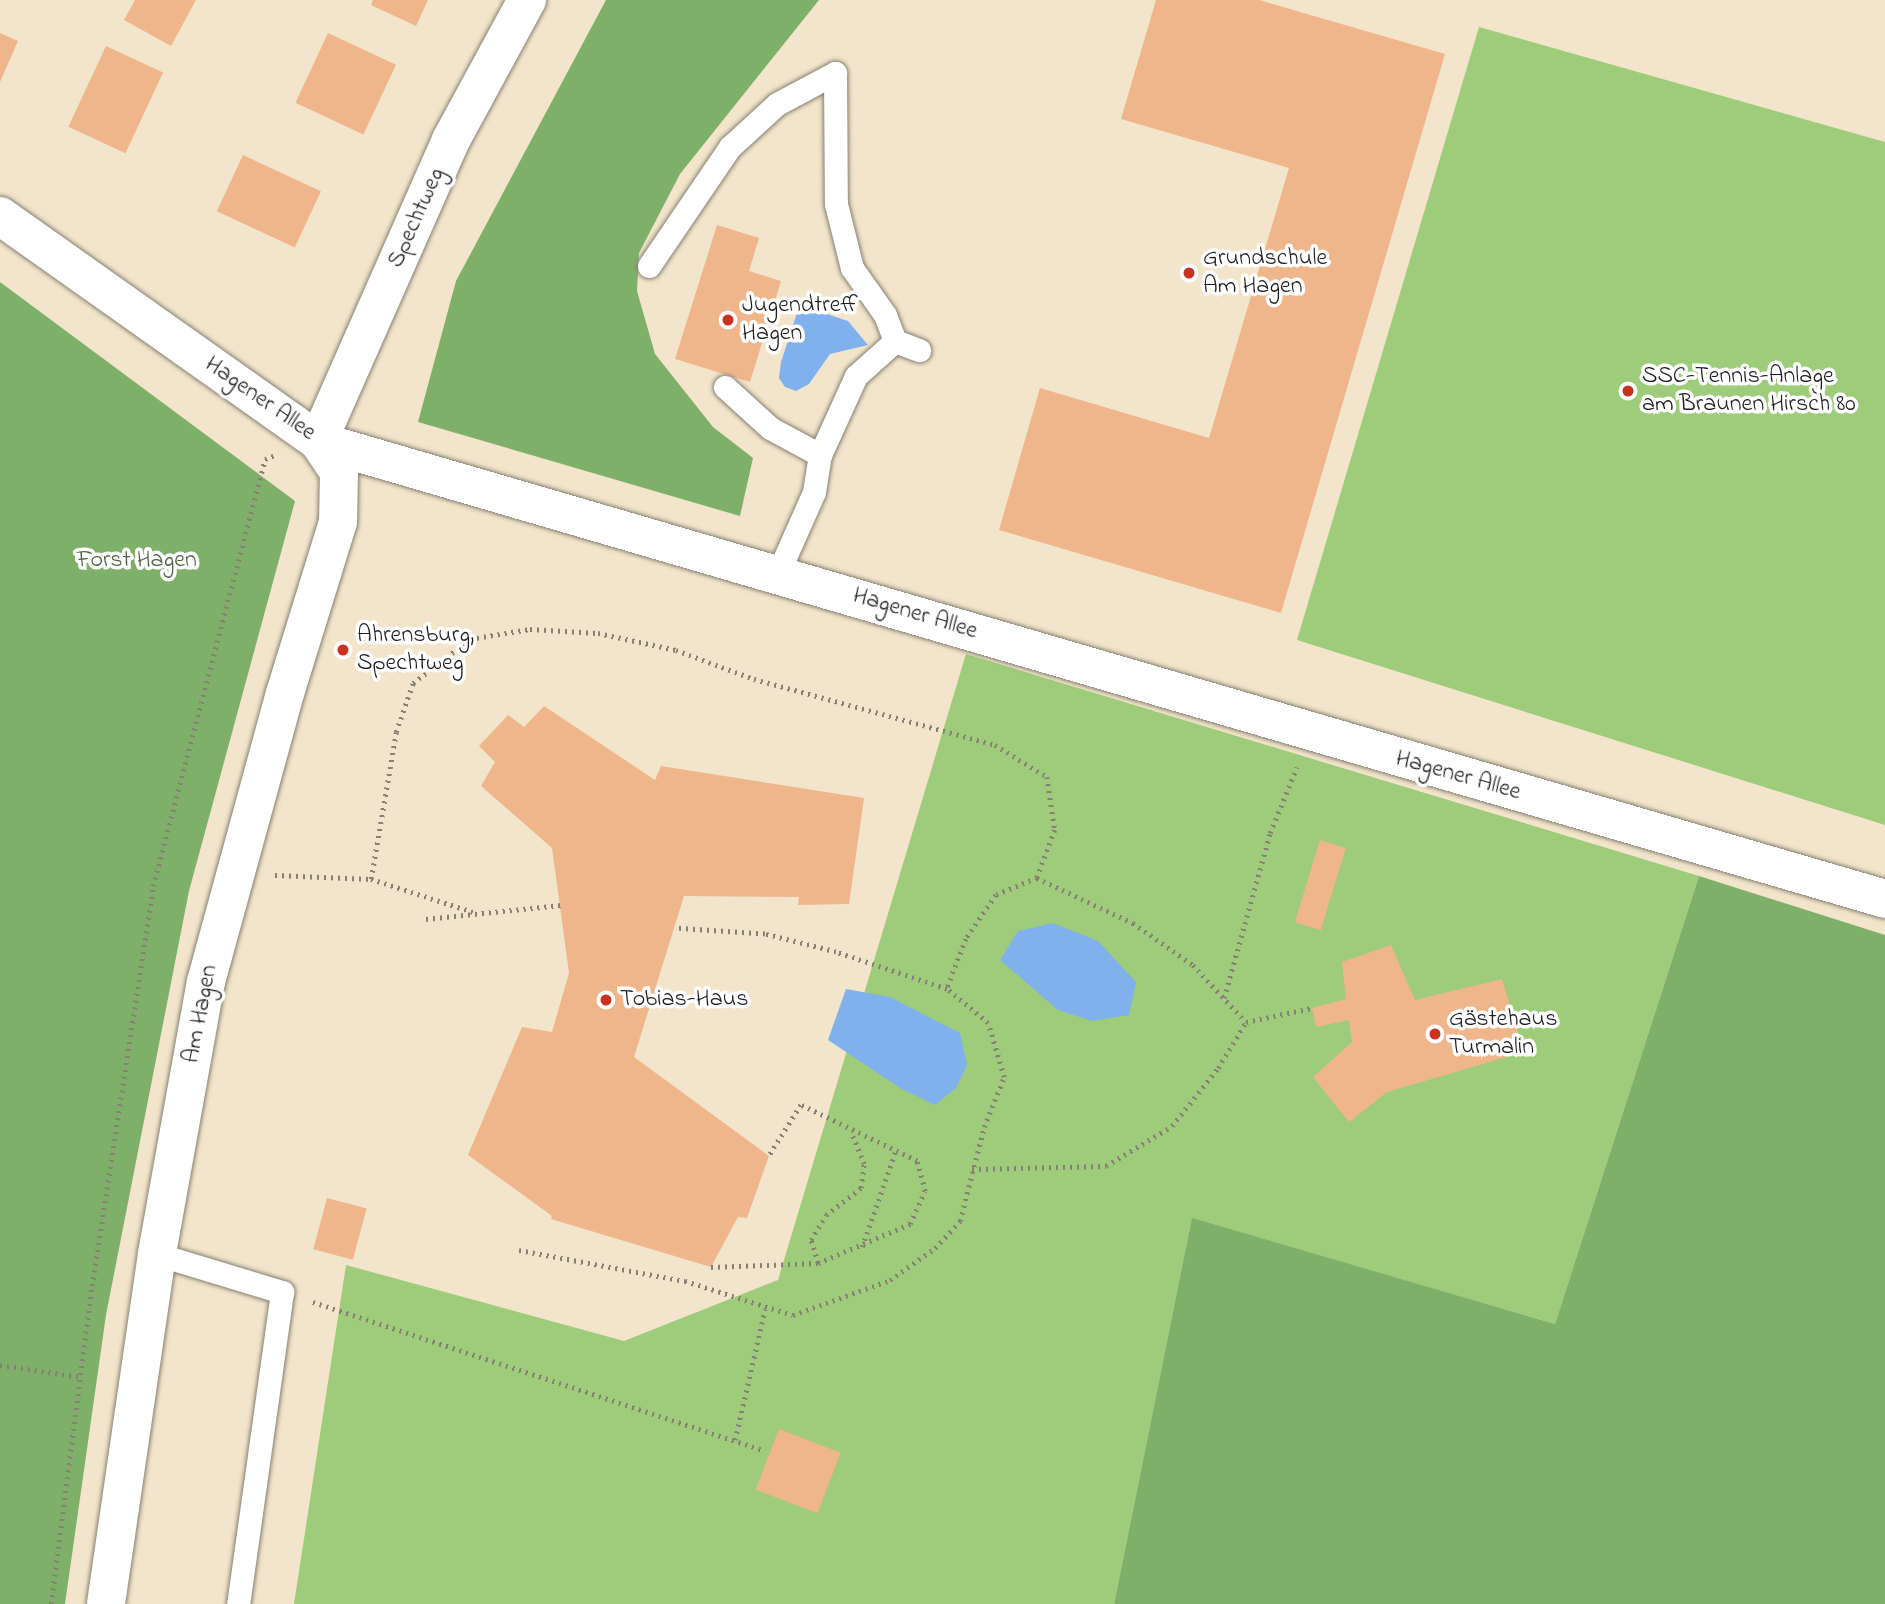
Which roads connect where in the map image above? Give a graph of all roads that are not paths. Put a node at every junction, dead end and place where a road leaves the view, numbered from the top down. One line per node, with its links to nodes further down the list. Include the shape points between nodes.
1 (527, 0): 7 (street, Spechtweg, via 451,140)
2 (0, 216): 7 (street, Hagener Allee)
3 (649, 266): 4 (lane, via 730,147 777,104 835,73 836,204 852,268 885,315)
4 (895, 341): 5 (lane); 8 (lane, via 856,376)
5 (919, 350)
6 (725, 387): 8 (lane, via 770,428)
7 (318, 441): 9 (street, Hagener Allee); 11 (street, Am Hagen, via 339,472 338,522 206,981)
8 (820, 455): 9 (lane, via 814,492)
9 (778, 573): 10 (street, Hagener Allee, via 1311,734)
10 (1885, 898)
11 (157, 1254): 12 (street, Am Hagen); 13 (lane, via 282,1292)
12 (106, 1604)
13 (238, 1604)

